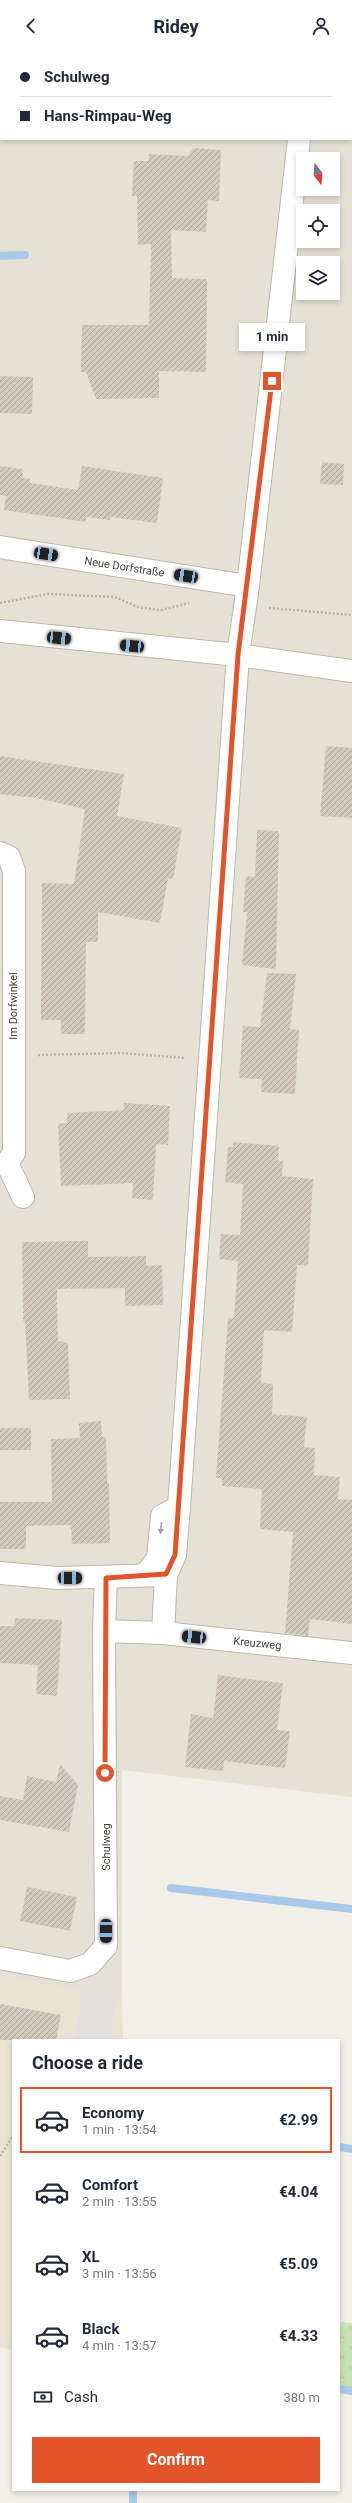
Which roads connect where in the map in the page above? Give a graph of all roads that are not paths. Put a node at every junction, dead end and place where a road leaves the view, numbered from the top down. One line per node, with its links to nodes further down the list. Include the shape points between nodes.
1 (299, 140): 3 (street)
2 (0, 547): 3 (street, Neue Dorfstraße)
3 (247, 596): 5 (street)
4 (0, 631): 5 (street)
5 (238, 655): 6 (street); 11 (street, via 175,1555)
6 (352, 671)
7 (0, 853): 8 (street, Im Dorfwinkel, via 9,857 14,871 14,1154)
8 (4, 1163): 9 (street, Im Dorfwinkel)
9 (23, 1197)
10 (0, 1573): 12 (street, via 58,1578)
11 (156, 1574): 12 (street); 14 (street)
12 (106, 1578): 13 (street, Schulweg)
13 (104, 1631): 14 (street, Kreuzweg); 16 (street, Schulweg, via 106,1946 90,1964 70,1971)
14 (162, 1633): 15 (street, Kreuzweg)
15 (352, 1653)
16 (0, 1958)

